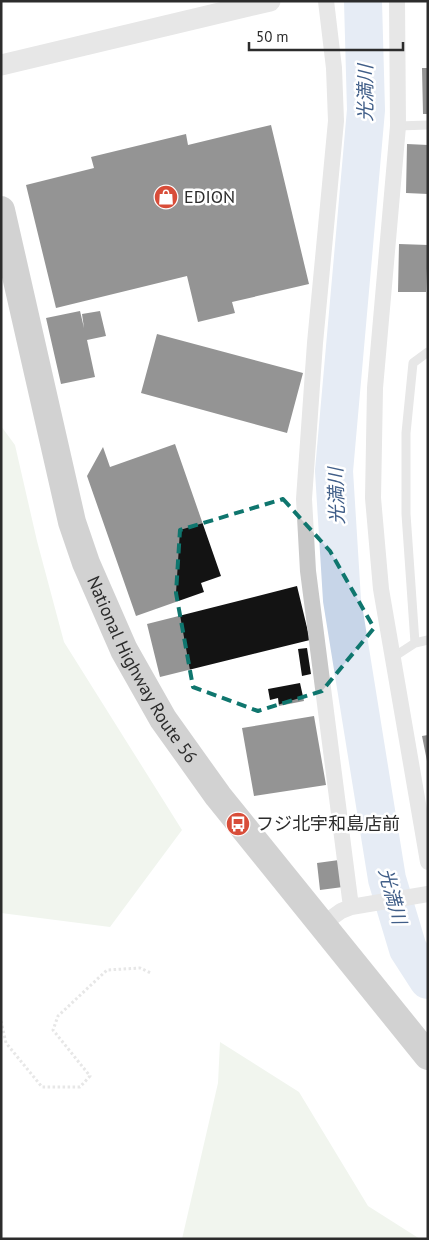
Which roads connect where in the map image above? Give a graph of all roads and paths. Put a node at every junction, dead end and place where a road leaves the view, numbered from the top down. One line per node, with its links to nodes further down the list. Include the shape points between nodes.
1 (270, 1): 4 (street)
2 (326, 1): 14 (street, via 336,121 304,499 308,571)
3 (397, 1): 6 (street)
4 (1, 65)
5 (428, 125): 6 (lane)
6 (398, 126): 11 (street, via 375,388 373,498 380,589)
7 (1, 210): 15 (highway, National Highway Route 56, via 72,522 124,650 163,719 218,796)
8 (428, 352): 10 (lane, via 413,363 406,433 406,514)
9 (428, 640): 10 (lane)
10 (415, 643): 11 (lane)
11 (392, 658): 12 (street)
12 (428, 862)
13 (425, 895): 14 (street)
14 (357, 907): 15 (street, via 341,911)
15 (323, 924): 18 (highway, National Highway Route 56)
16 (151, 973): 17 (path, via 140,968 107,970 58,1016 53,1030 90,1076 80,1087 42,1087 6,1043)
17 (1, 1021)
18 (428, 1056)

